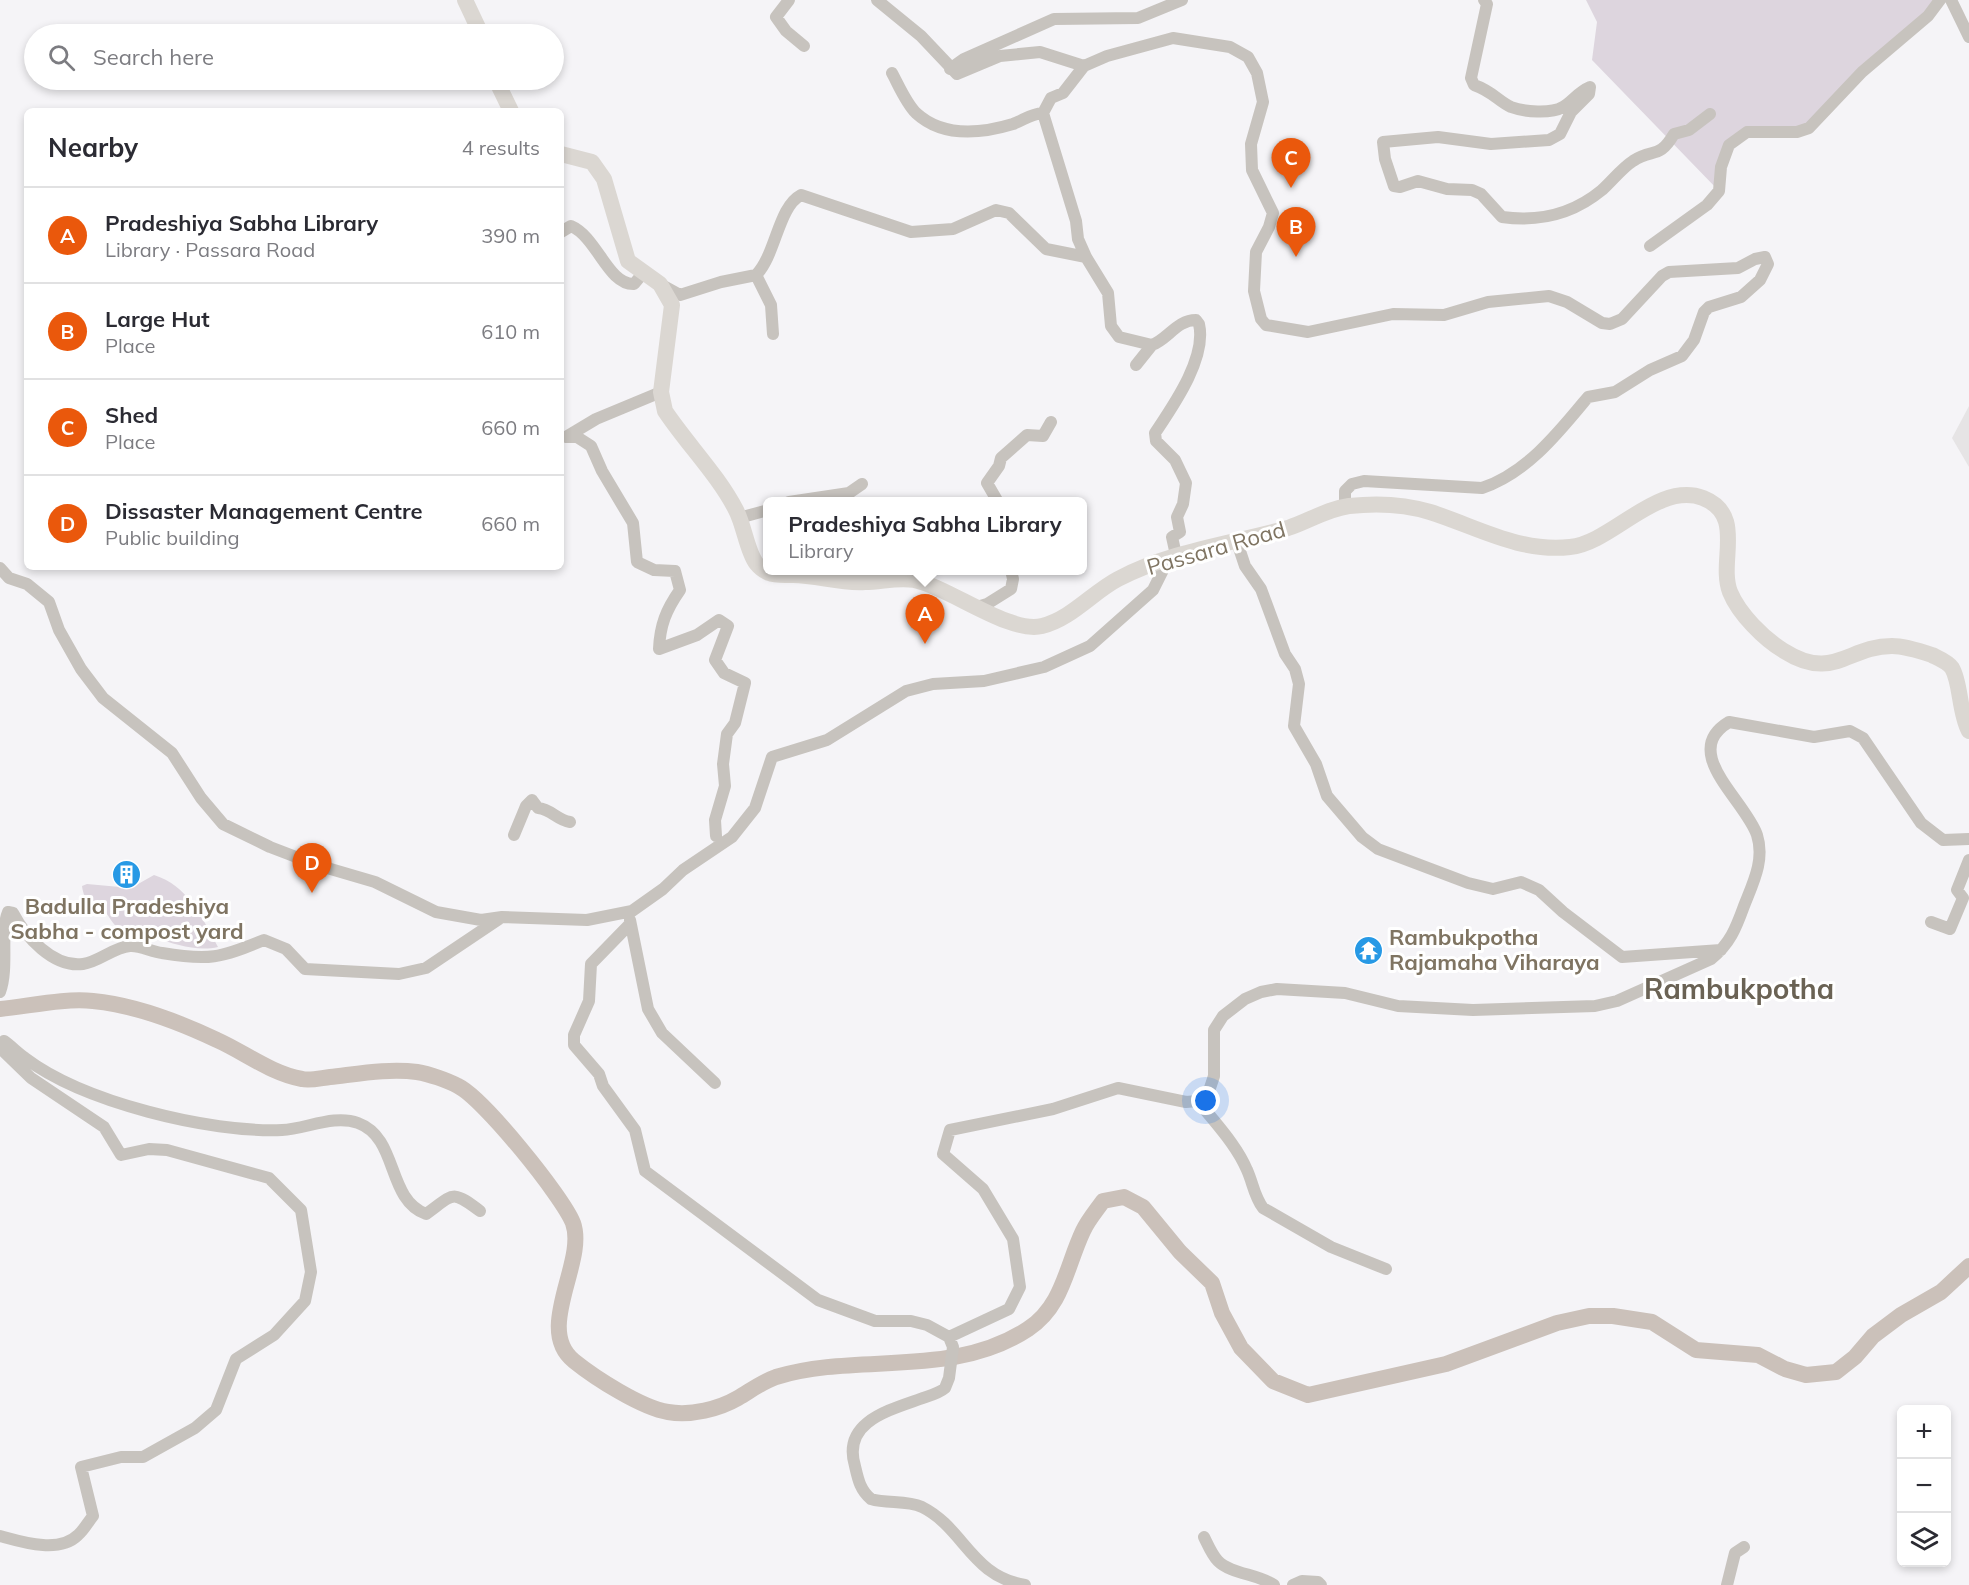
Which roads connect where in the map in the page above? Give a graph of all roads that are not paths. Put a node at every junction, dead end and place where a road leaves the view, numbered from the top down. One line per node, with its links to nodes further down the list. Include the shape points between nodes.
1 (465, 0): 8 (highway)
2 (789, 0): 10 (street, via 776,17)
3 (877, 0): 12 (street, via 921,36)
4 (1182, 0): 12 (street, via 1138,18 1054,19)
5 (1484, 0): 17 (street, via 1487,4 1471,78 1474,85 1491,91 1511,107 1536,111 1563,107 1590,87 1589,94 1571,112 1560,134 1549,140 1491,144 1438,137 1383,142 1394,186 1418,181 1447,189 1472,190 1481,194 1502,218 1555,216 1600,192 1634,160 1665,150 1674,134 1689,130)
6 (1940, 0): 20 (street, via 1928,16 1862,72 1809,128 1797,132 1747,132 1734,141 1721,167 1719,191 1707,205)
7 (1951, 0): 9 (street)
8 (476, 24)
9 (1969, 37)
10 (804, 46)
11 (1084, 66): 12 (street, via 1040,52 1000,56 957,74); 16 (street, via 1063,93 1051,98); 33 (street, via 1173,38 1230,47 1248,57 1257,73 1263,102 1251,144 1252,170 1273,213 1256,252 1254,291 1261,319 1276,329 1308,332 1393,314 1444,315 1488,302 1549,296 1610,324 1622,320 1669,272 1738,268 1765,257 1768,264 1760,280 1741,297 1704,312 1694,340 1682,356 1650,370 1616,392 1588,397 1546,447 1493,485 1482,488 1364,481 1344,491)
12 (950, 69)
13 (892, 73): 16 (street, via 915,112 939,129 974,131)
14 (501, 90): 15 (highway)
15 (510, 108)
16 (1043, 113): 21 (street)
17 (1710, 114)
18 (564, 155): 22 (highway, via 592,162 604,179 628,261)
19 (564, 230): 22 (street, via 571,226 579,230 618,280 634,284)
20 (1650, 246)
21 (1086, 257): 23 (street, via 1046,249 1009,213 996,210 952,229 911,232 801,195 787,211 768,259); 26 (street, via 1108,293 1111,326 1119,337)
22 (644, 272): 24 (highway)
23 (756, 275): 24 (street, via 681,295); 25 (street, via 771,304)
24 (660, 284): 28 (highway, Passara Road, via 672,305)
25 (773, 334)
26 (1152, 345): 27 (street); 37 (street, via 1181,324 1196,320 1199,324 1190,375 1155,433 1156,441 1175,460 1186,483 1177,517 1180,532 1172,537)
27 (1136, 365)
28 (661, 392): 35 (highway, Passara Road, via 665,411); 46 (street, via 596,418 566,437 577,437 591,447 633,523 637,562 654,570 675,571 680,590 665,610 659,649 697,635 719,620 728,626 715,660 724,673 745,682 735,723 727,734 725,786 715,820)
29 (1051, 422): 32 (street, via 1043,436 1027,435 1000,458 987,483)
30 (862, 484): 31 (street, via 849,493)
31 (819, 497)
32 (993, 497)
33 (1345, 507): 36 (highway, Passara Road, via 1290,527); 43 (highway, Passara Road, via 1409,507 1498,538 1572,548 1641,510 1669,499 1698,496 1710,501 1727,520 1727,579 1737,604 1778,647 1815,664 1836,663 1893,646 1941,659 1952,668)
34 (763, 511): 35 (street)
35 (739, 518): 39 (highway, Passara Road, via 756,563)
36 (1236, 539): 37 (highway, Passara Road); 53 (street, via 1295,669 1299,684 1293,726 1316,764 1327,796 1362,837 1378,849 1468,883 1493,889 1521,882 1539,890 1622,957)
37 (1172, 557): 42 (highway, Passara Road, via 1117,579 1045,626 1026,626); 49 (street, via 1153,590 1090,646 1044,667 984,681 915,687 827,740 772,757 755,808 732,837)
38 (0, 568): 50 (street, via 9,578 27,584 49,602 58,630 103,698 172,753 223,824 270,848 375,882 436,912 481,920)
39 (763, 569)
40 (806, 575): 42 (highway, Passara Road, via 863,583 915,580)
41 (1012, 575): 42 (street, via 1011,589)
42 (977, 607)
43 (1969, 730)
44 (570, 822): 45 (street, via 538,808 532,800)
45 (514, 835)
46 (716, 836)
47 (1969, 839): 53 (street, via 1942,840 1921,823 1863,738 1850,730 1814,737 1729,722 1717,729 1710,743 1711,761 1757,834 1761,862 1732,938)
48 (1969, 861): 51 (street, via 1957,890 1963,898 1950,929)
49 (632, 911): 50 (street, via 587,920); 52 (street)
50 (502, 917): 54 (street, via 426,968 399,974 305,969 286,949 264,939 224,957 193,958 131,945 83,964 62,962 22,931 13,913 8,912 2,921)
51 (1931, 922)
52 (629, 925): 58 (street, via 648,1009 662,1033); 62 (street, via 591,964 589,1001 574,1035 574,1045 599,1074 603,1086 635,1130 645,1171 818,1300 875,1321 927,1325)
53 (1722, 950): 59 (street, via 1617,1001 1595,1006 1473,1010 1398,1006 1345,993 1277,988 1261,992 1223,1016 1214,1030 1214,1076 1209,1091)
54 (2, 957): 55 (street)
55 (1, 989)
56 (0, 1040): 60 (street, via 81,1089 168,1117 237,1128 283,1130 340,1120 360,1123 381,1140 406,1202 426,1214 452,1195 460,1195)
57 (0, 1048): 63 (street, via 31,1078 104,1127 121,1155 167,1150 269,1178 301,1210 311,1272 305,1301 274,1335 236,1359 216,1410 195,1428 143,1457 121,1457 81,1467 93,1516 77,1537 48,1546)
58 (715, 1083)
59 (1198, 1101): 61 (street, via 1237,1151 1263,1208 1331,1247); 62 (street, via 1118,1088 1053,1109 950,1130 943,1154 983,1189 1013,1239 1020,1287 1009,1309)
60 (480, 1211)
61 (1386, 1269)
62 (951, 1342): 66 (street, via 949,1378 941,1392 883,1414 858,1432 851,1447 861,1487 871,1499 920,1506 947,1527 994,1576)
63 (0, 1536)
64 (1203, 1537): 67 (street, via 1227,1568 1262,1577)
65 (1744, 1548): 70 (street, via 1735,1552)
66 (1024, 1585)
67 (1274, 1585)
68 (1293, 1585): 69 (street, via 1302,1581 1318,1581)
69 (1321, 1585)
70 (1727, 1585)

